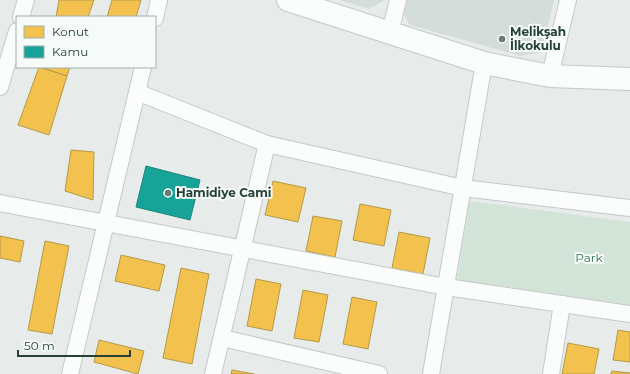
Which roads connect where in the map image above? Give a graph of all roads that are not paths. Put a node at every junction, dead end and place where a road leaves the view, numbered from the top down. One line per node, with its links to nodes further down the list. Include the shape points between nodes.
1 (26, 0): 6 (street)
2 (160, 0): 7 (street)
3 (288, 0): 8 (street)
4 (398, 0): 8 (street)
5 (568, 0): 12 (street)
6 (21, 16)
7 (156, 16)
8 (390, 33): 10 (street)
9 (16, 34): 14 (street)
10 (484, 63): 12 (street); 17 (street)
11 (143, 68): 15 (street)
12 (550, 76): 13 (street)
13 (630, 79)
14 (0, 87)
15 (137, 92): 16 (street); 20 (street)
16 (268, 144): 17 (street); 21 (street)
17 (463, 188): 19 (street); 22 (street)
18 (0, 203): 20 (street)
19 (630, 208)
20 (105, 223): 21 (street); 26 (street)
21 (244, 249): 22 (street); 25 (street)
22 (446, 287): 23 (street); 29 (street)
23 (562, 304): 24 (street); 30 (street)
24 (630, 314)
25 (222, 338): 27 (street); 28 (street)
26 (70, 374)
27 (213, 374)
28 (378, 374)
29 (431, 374)
30 (551, 374)

